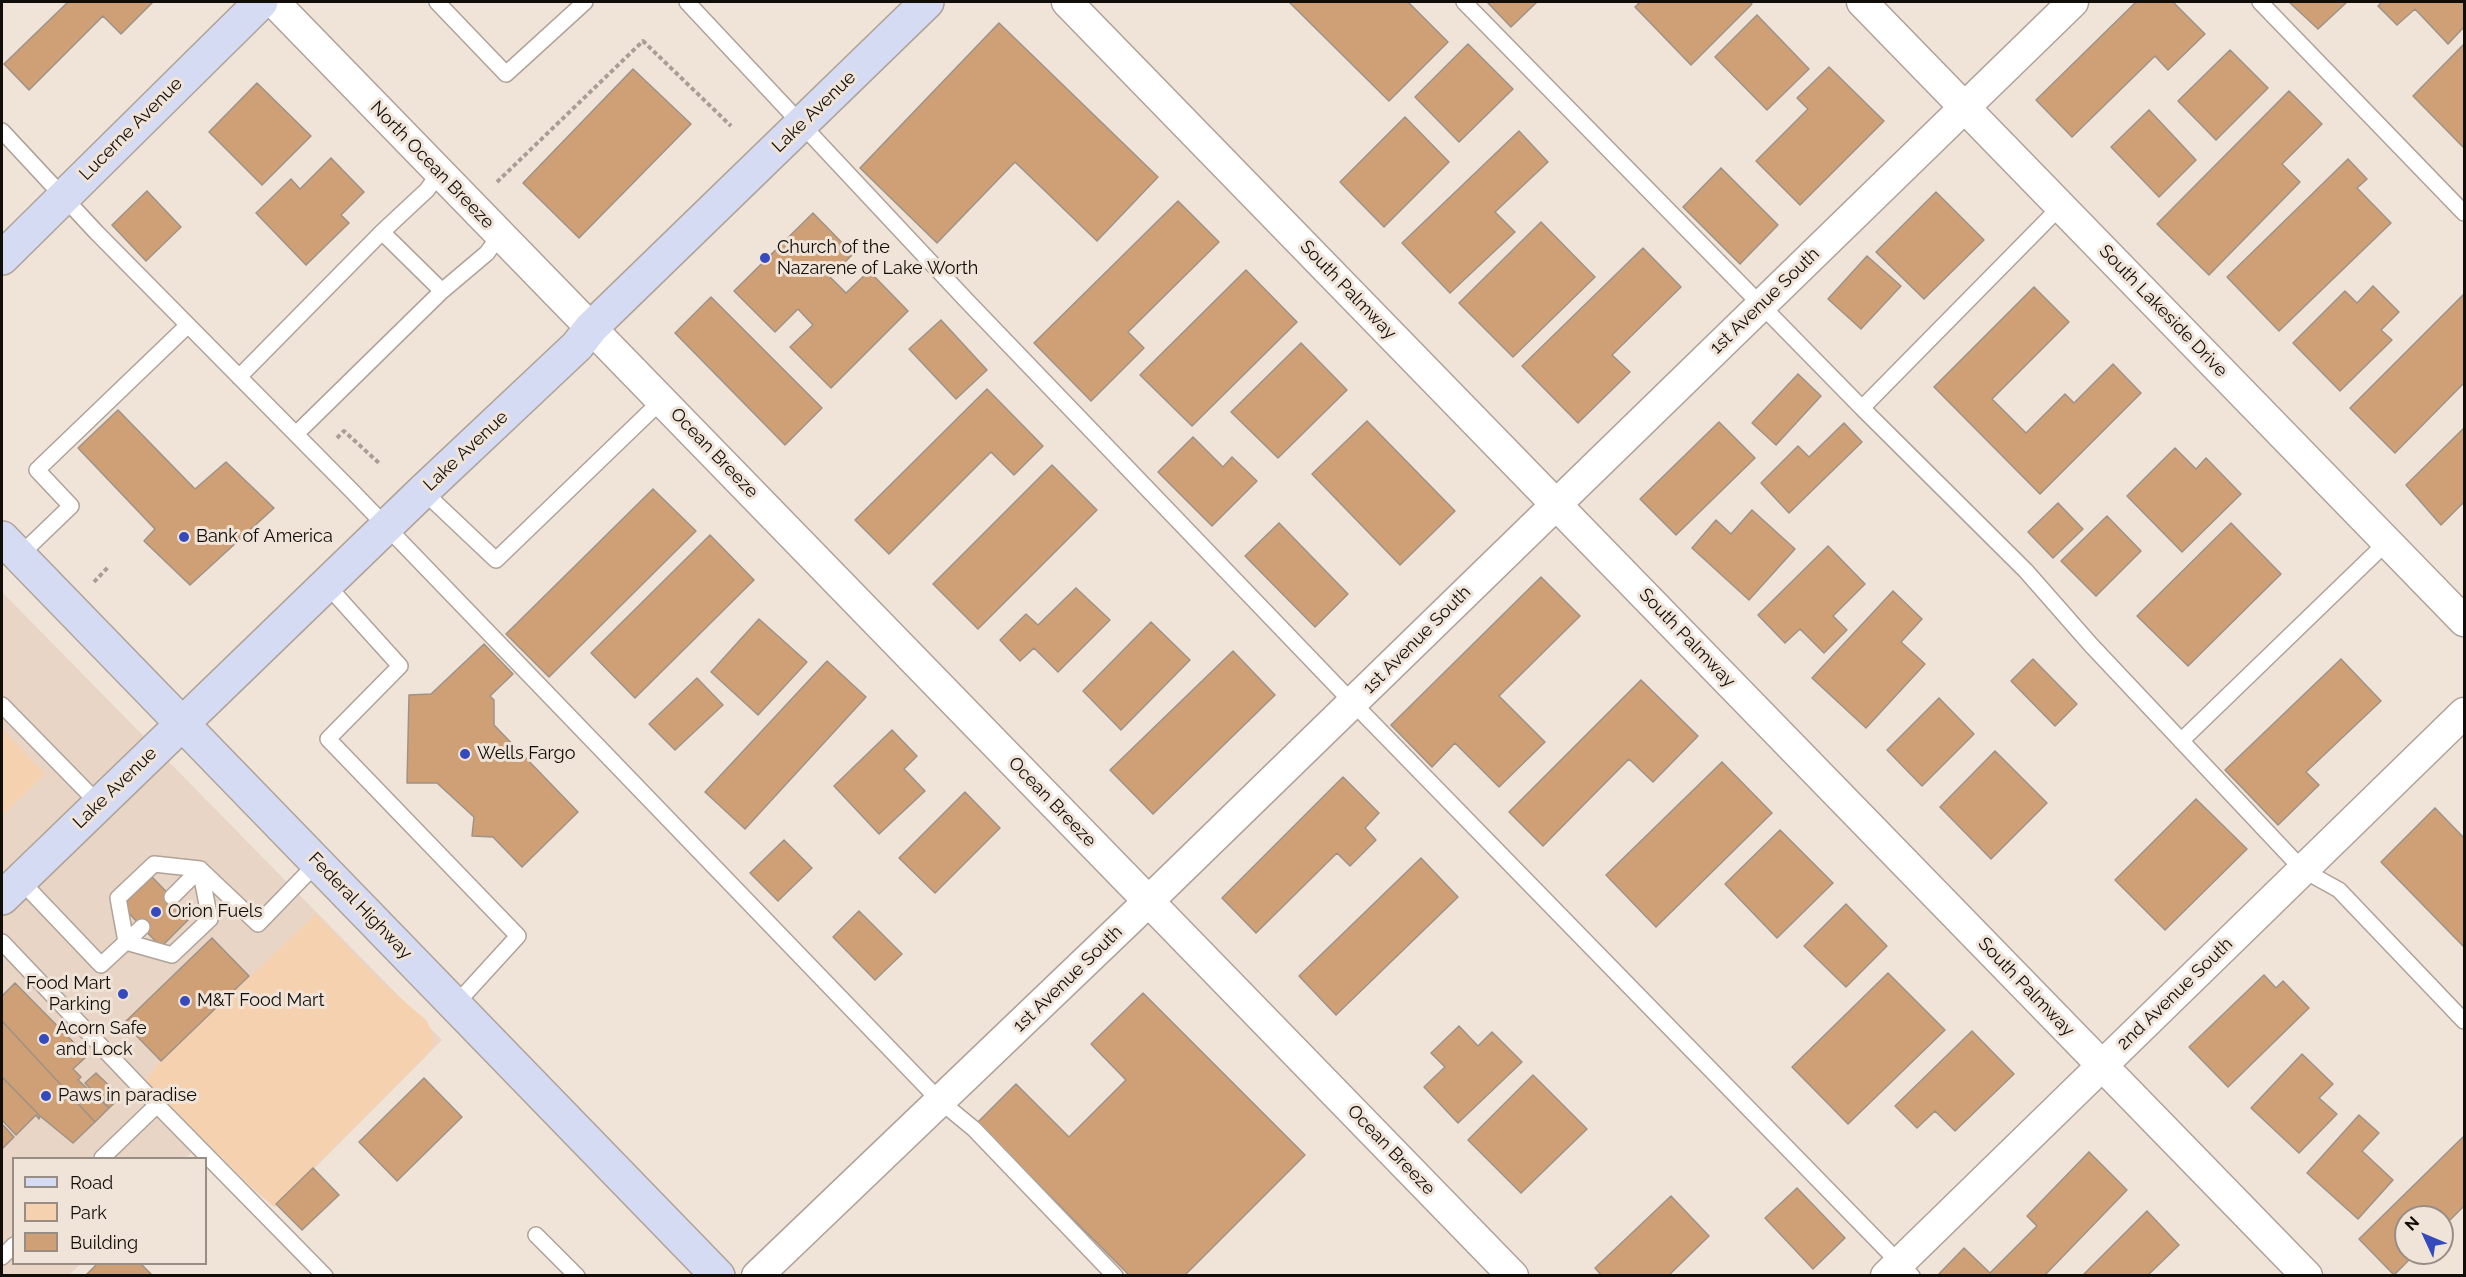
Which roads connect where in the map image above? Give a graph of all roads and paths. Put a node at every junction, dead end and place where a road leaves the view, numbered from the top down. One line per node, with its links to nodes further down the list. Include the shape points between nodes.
1 (261, 2): 18 (main road, Lucerne Avenue)
2 (273, 2): 16 (street, North Ocean Breeze)
3 (437, 2): 4 (lane, via 506,74)
4 (585, 2)
5 (687, 2): 13 (lane)
6 (927, 2): 13 (main road, Lake Avenue)
7 (1067, 2): 33 (street, South Palmway)
8 (1464, 2): 25 (lane)
9 (1862, 2): 12 (street, South Lakeside Drive)
10 (2073, 2): 12 (street, 1st Avenue South)
11 (2260, 2): 20 (lane)
12 (1965, 107): 19 (street, South Lakeside Drive); 25 (street, 1st Avenue South)
13 (802, 124): 27 (main road, Lake Avenue); 41 (lane)
14 (731, 126): 17 (path, via 644,41)
15 (2, 131): 18 (lane)
16 (440, 172): 21 (lane, via 428,190); 22 (street, North Ocean Breeze)
17 (492, 187)
18 (62, 197): 23 (main road, Lucerne Avenue); 26 (lane)
19 (2061, 206): 30 (lane); 35 (street, South Lakeside Drive)
20 (2464, 213)
21 (382, 232): 24 (lane); 28 (lane)
22 (500, 235): 24 (lane, via 487,253); 27 (street, North Ocean Breeze)
23 (9, 246)
24 (442, 291): 31 (lane)
25 (1761, 304): 30 (lane); 33 (street, 1st Avenue South)
26 (187, 326): 28 (lane); 36 (lane, via 37,470 71,506)
27 (591, 328): 29 (street, Ocean Breeze); 32 (main road, Lake Avenue, via 577,346)
28 (239, 377): 31 (lane)
29 (662, 400): 32 (lane, via 496,560); 52 (street, Ocean Breeze)
30 (1862, 408): 45 (lane, via 2026,571)
31 (296, 434): 34 (lane)
32 (423, 491): 34 (main road, Lake Avenue)
33 (1556, 504): 41 (street, 1st Avenue South); 58 (street, South Palmway)
34 (385, 527): 39 (main road, Lake Avenue); 59 (lane)
35 (2388, 542): 40 (street, South Lakeside Drive); 45 (lane)
36 (10, 547): 44 (main road, Federal Highway)
37 (109, 566): 38 (path)
38 (93, 583)
39 (326, 584): 44 (main road, Lake Avenue); 56 (lane, via 400,666 328,738 518,936)
40 (2464, 621)
41 (1353, 703): 52 (street, 1st Avenue South); 63 (lane)
42 (2, 705): 46 (lane)
43 (2464, 713): 49 (street, 2nd Avenue South)
44 (183, 723): 46 (main road, Lake Avenue); 47 (main road, Federal Highway)
45 (2181, 741): 49 (lane)
46 (99, 804): 50 (main road, Lake Avenue)
47 (318, 862): 48 (lane, via 258,924); 56 (main road, Federal Highway)
48 (200, 869): 51 (lane); 55 (lane, via 154,864 118,898); 55 (lane, via 210,918 172,955)
49 (2303, 870): 57 (lane, via 2339,890); 58 (street, 2nd Avenue South)
50 (11, 889): 55 (lane, via 101,965)
51 (172, 897)
52 (1149, 901): 59 (street, 1st Avenue South); 69 (street, Ocean Breeze)
53 (142, 927): 55 (lane)
54 (2, 942): 60 (lane)
55 (126, 942)
56 (455, 1005): 66 (main road, Federal Highway)
57 (2464, 1021)
58 (2102, 1065): 63 (street, 2nd Avenue South); 70 (street, South Palmway)
59 (939, 1101): 67 (street, 1st Avenue South); 68 (lane, via 974,1129)
60 (157, 1105): 61 (lane); 64 (lane)
61 (103, 1157)
62 (536, 1235): 65 (lane)
63 (1899, 1271)
64 (325, 1275)
65 (577, 1275)
66 (718, 1275)
67 (757, 1275)
68 (1115, 1275)
69 (1513, 1275)
70 (2307, 1275)

